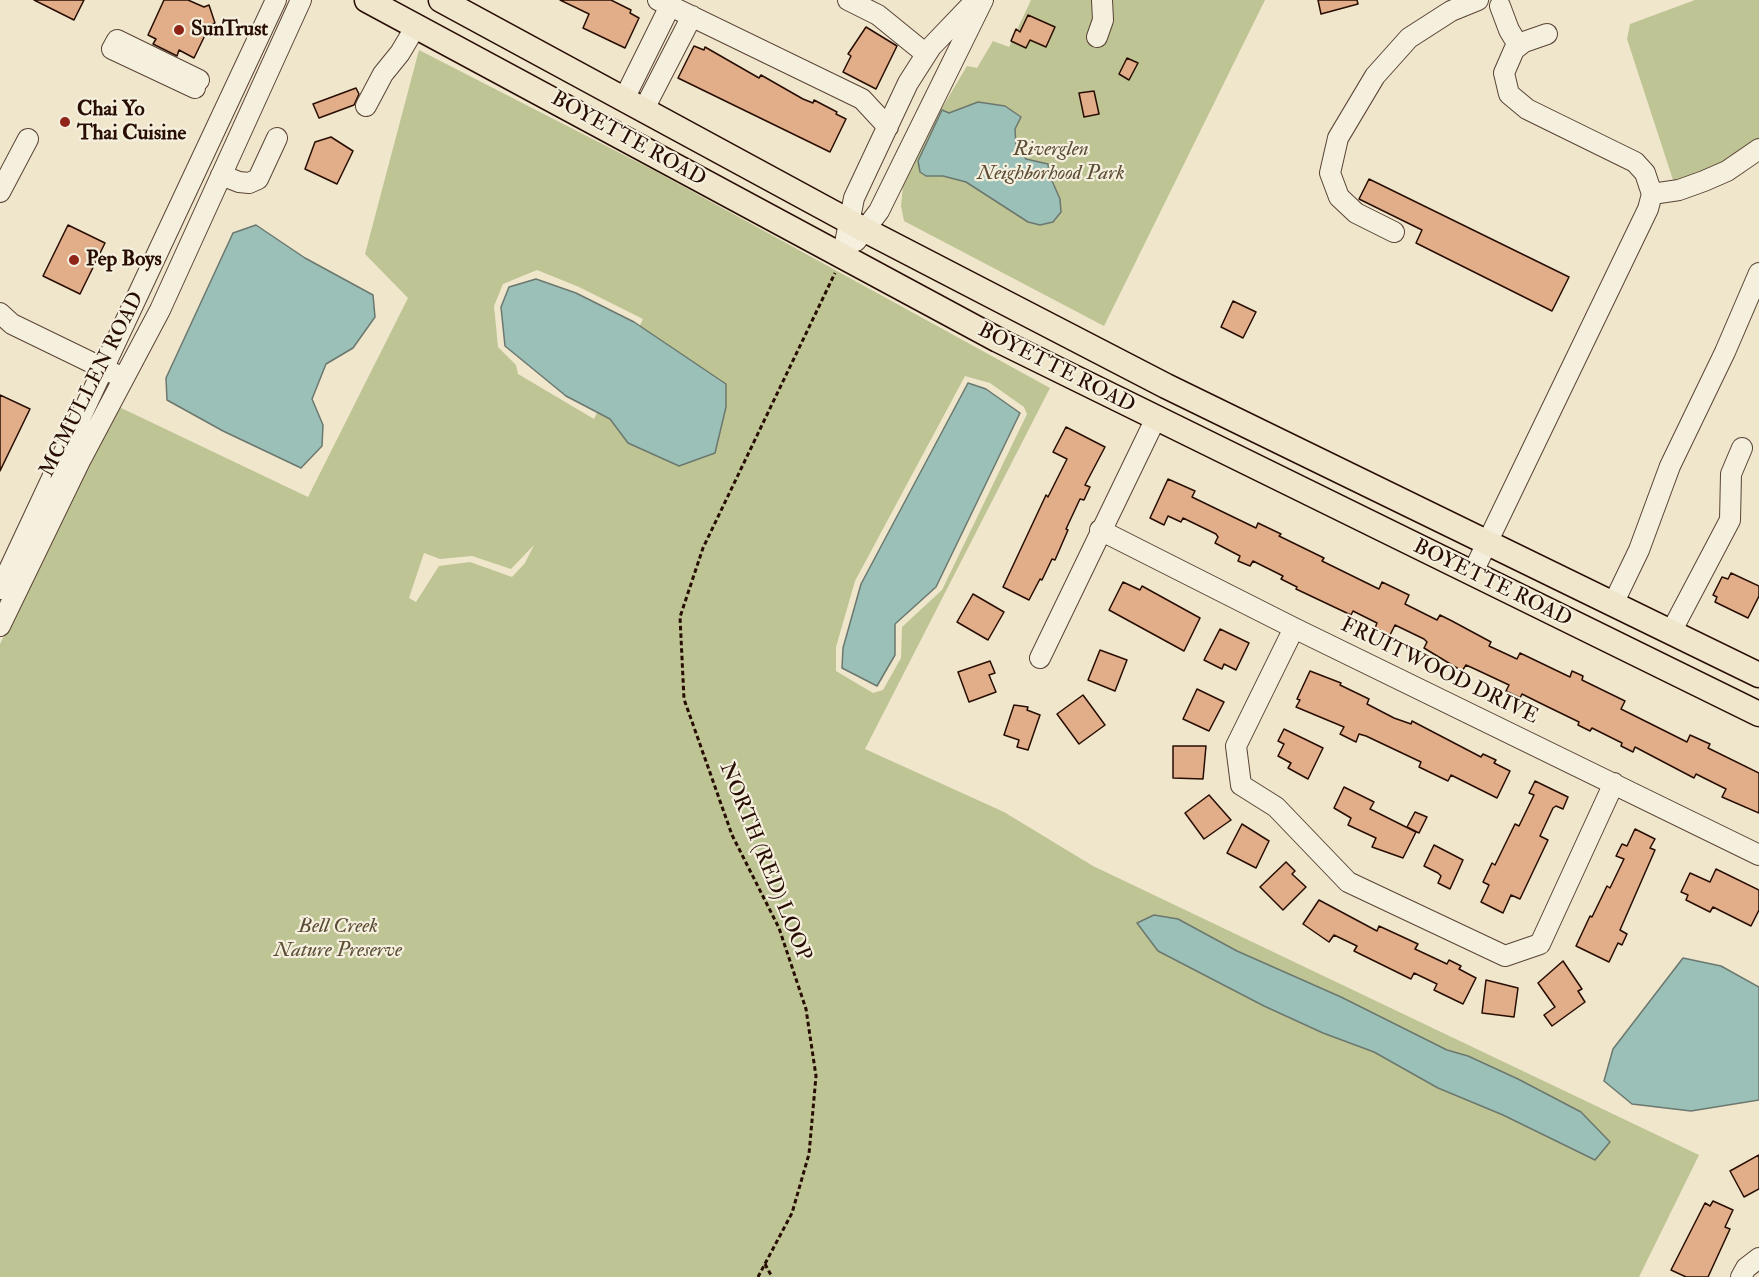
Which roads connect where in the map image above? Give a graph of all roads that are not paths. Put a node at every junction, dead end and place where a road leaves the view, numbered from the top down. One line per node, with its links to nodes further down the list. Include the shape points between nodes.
1 (276, 0): 34 (street, MCMULLEN ROAD)
2 (301, 0): 26 (street, MCMULLEN ROAD)
3 (367, 0): 13 (main road, BOYETTE ROAD)
4 (441, 0): 20 (main road, BOYETTE ROAD)
5 (848, 0): 18 (street, via 878,15)
6 (976, 0): 18 (street)
7 (983, 0): 29 (street, via 879,211)
8 (1102, 0): 16 (street, via 1103,20)
9 (1478, 0): 30 (street, via 1425,25 1409,38 1375,76 1338,138 1330,173 1339,197 1356,213)
10 (664, 3): 12 (street); 20 (street)
11 (1500, 6): 17 (street)
12 (692, 16): 20 (street); 22 (street, via 862,99)
13 (416, 26): 21 (street); 31 (main road, BOYETTE ROAD)
14 (1547, 34): 17 (street)
15 (120, 35): 19 (street)
16 (1097, 37)
17 (1518, 45): 28 (street, via 1504,73 1504,84 1512,98 1635,162 1645,173)
18 (926, 54): 22 (street)
19 (199, 79)
20 (634, 104): 29 (main road, BOYETTE ROAD)
21 (366, 106)
22 (888, 127): 29 (street, via 854,198)
23 (277, 138): 26 (street, via 258,179 239,182)
24 (28, 140): 27 (street)
25 (1759, 149): 28 (street, via 1704,182)
26 (221, 175): 35 (street, MCMULLEN ROAD, via 160,310)
27 (0, 192)
28 (1652, 194): 39 (street)
29 (857, 225): 31 (street); 39 (main road, BOYETTE ROAD, via 1166,386)
30 (1394, 232)
31 (842, 258): 36 (main road, BOYETTE ROAD)
32 (1759, 273): 42 (street, via 1670,466 1639,550)
33 (0, 313): 34 (street, via 12,324)
34 (103, 368): 35 (street); 41 (street, MCMULLEN ROAD)
35 (123, 378): 43 (street, MCMULLEN ROAD)
36 (1155, 420): 38 (street); 40 (main road, BOYETTE ROAD)
37 (1742, 448): 45 (street, via 1731,474 1731,513 1725,530)
38 (1100, 530): 44 (street, FRUITWOOD DRIVE); 46 (street)
39 (1487, 543): 40 (street); 42 (main road, BOYETTE ROAD)
40 (1472, 574): 48 (main road, BOYETTE ROAD)
41 (0, 589)
42 (1613, 604): 45 (main road, BOYETTE ROAD)
43 (0, 626)
44 (1293, 628): 49 (street, FRUITWOOD DRIVE); 49 (street, via 1236,746 1242,785 1276,807 1348,882 1505,956 1540,944)
45 (1671, 632): 47 (main road, BOYETTE ROAD)
46 (1040, 658)
47 (1759, 673)
48 (1759, 714)
49 (1614, 783): 50 (street, FRUITWOOD DRIVE)
50 (1759, 855)
51 (1759, 1258): 52 (street)
52 (1741, 1277)

